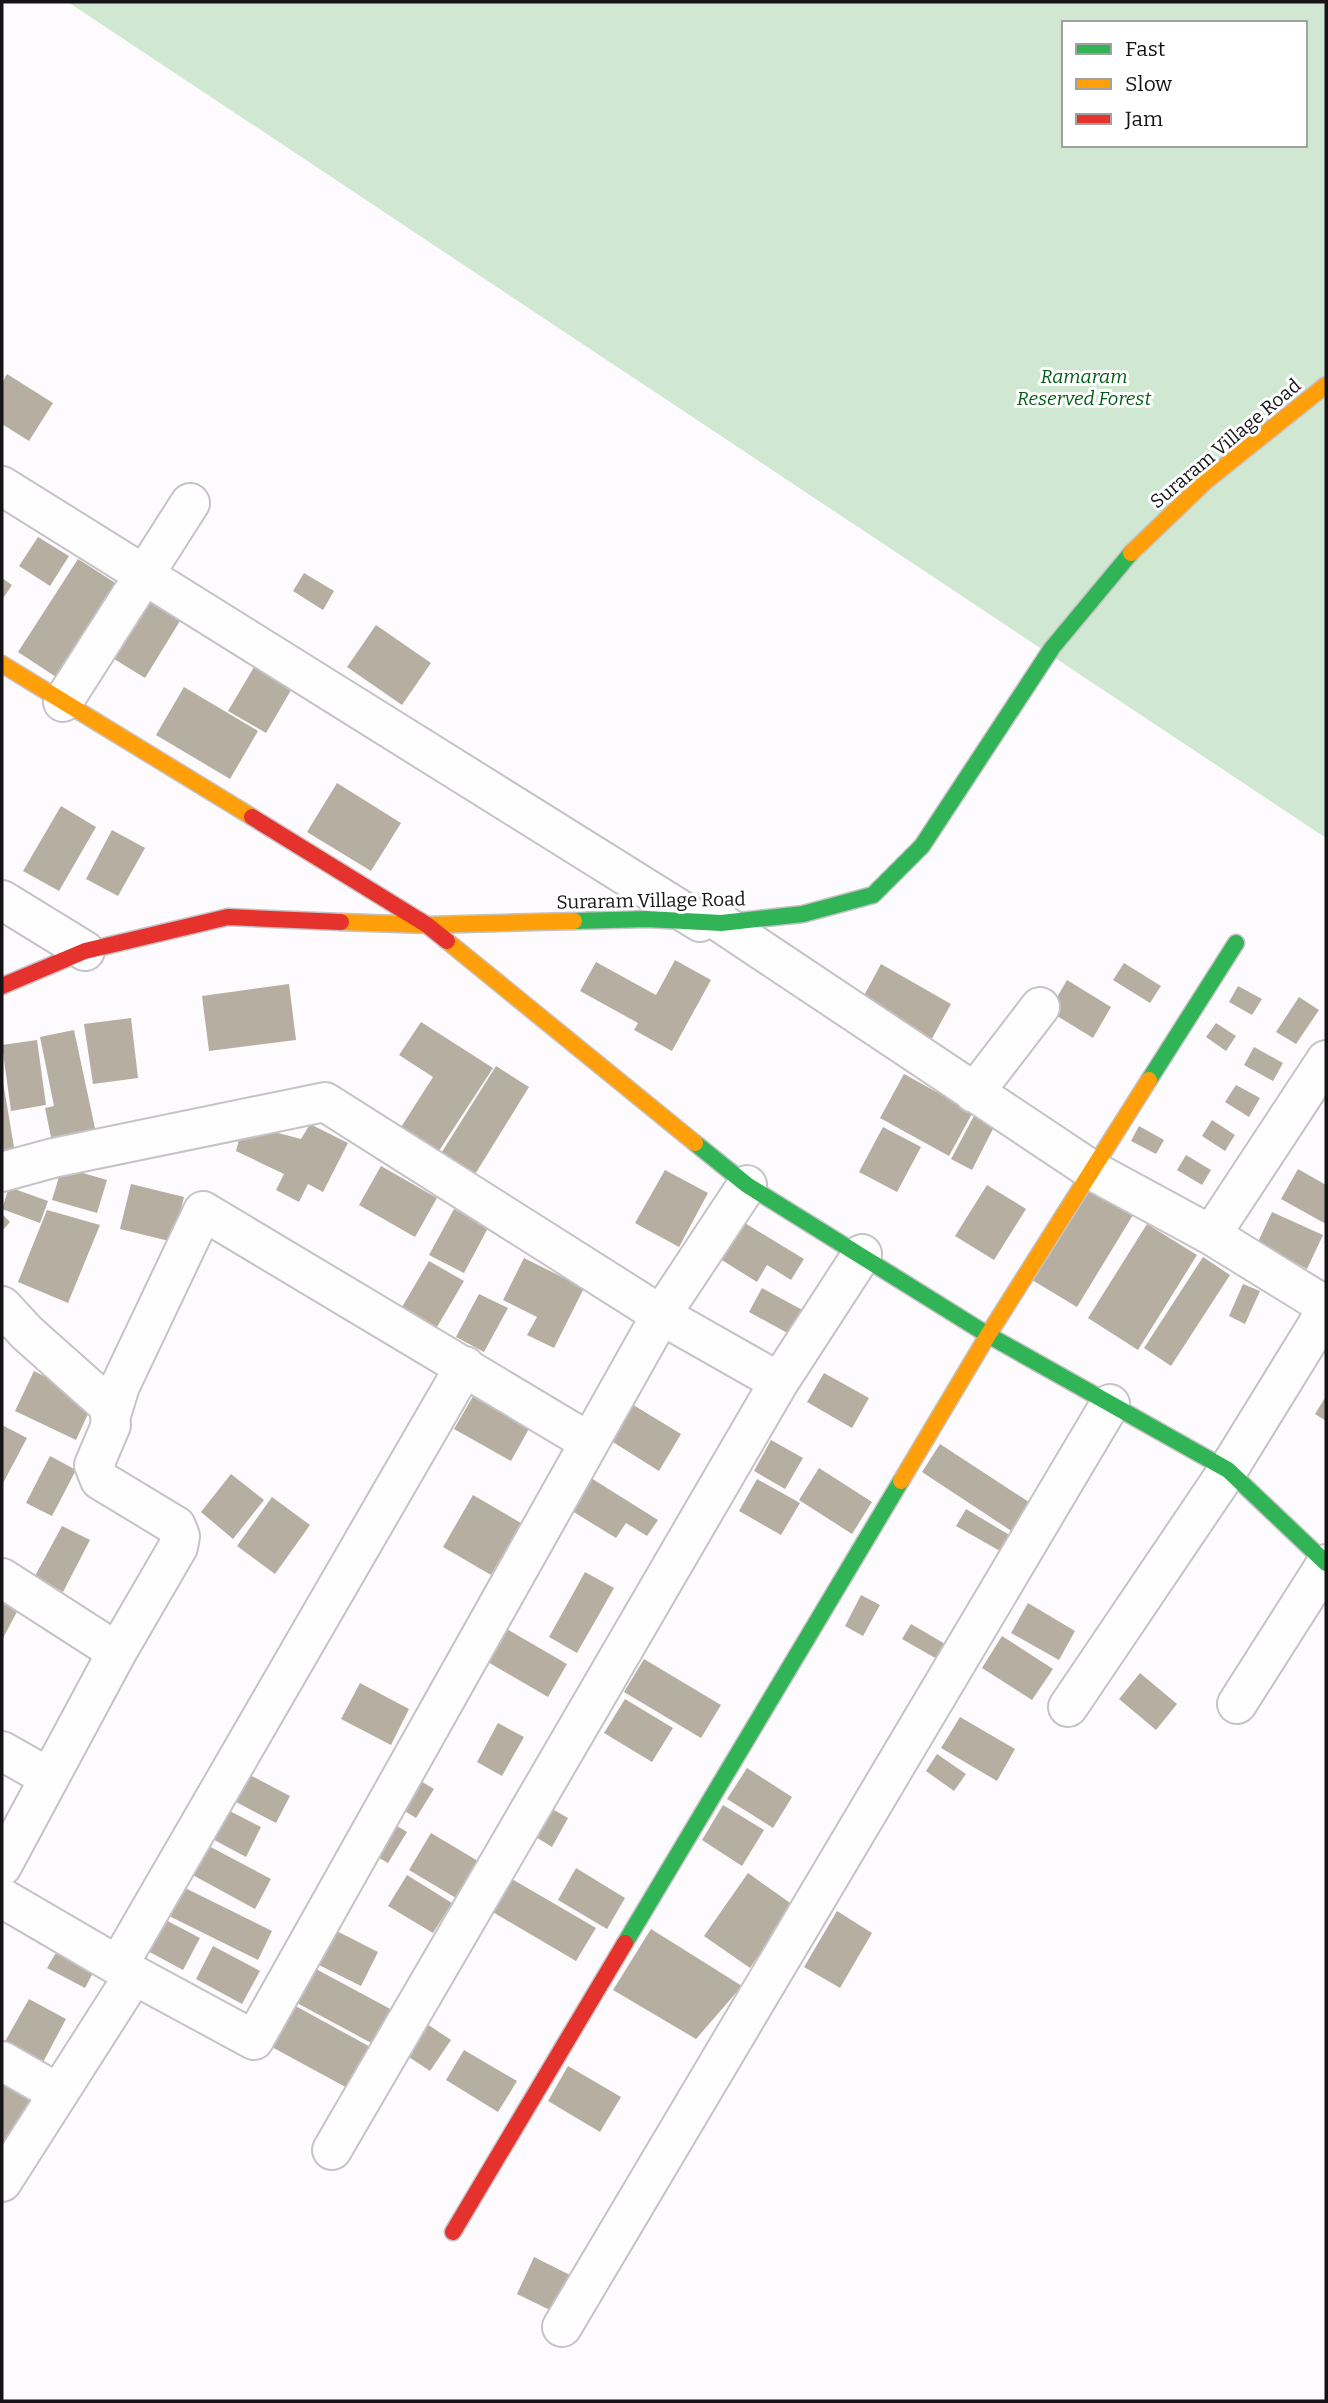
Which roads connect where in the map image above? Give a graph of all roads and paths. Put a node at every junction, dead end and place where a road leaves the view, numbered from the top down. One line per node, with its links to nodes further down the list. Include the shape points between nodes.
1 (1326, 385): 8 (street, Suraram Village Road, via 1206,481 1116,568 1052,648 922,846 873,895 803,914)
2 (2, 486): 4 (street)
3 (190, 503): 4 (street)
4 (143, 574): 6 (street); 8 (street)
5 (2, 664): 6 (street)
6 (63, 702): 9 (street)
7 (2, 900): 11 (street)
8 (710, 923): 9 (street, Suraram Village Road, via 648,919); 15 (street)
9 (427, 925): 11 (street, Suraram Village Road, via 228,917); 18 (street)
10 (1236, 943): 16 (street)
11 (85, 951): 12 (street, Suraram Village Road)
12 (2, 986)
13 (1040, 1007): 15 (street)
14 (1326, 1060): 19 (street)
15 (974, 1093): 16 (street)
16 (1093, 1171): 19 (street); 24 (street)
17 (2, 1172): 23 (street, via 325,1102)
18 (747, 1185): 20 (street); 23 (street)
19 (1211, 1235): 22 (street)
20 (862, 1254): 24 (street); 26 (street)
21 (2, 1306): 28 (street, via 27,1334 102,1396)
22 (1326, 1308): 30 (street)
23 (661, 1315): 26 (street); 29 (street)
24 (988, 1335): 27 (street); 45 (street)
25 (465, 1366): 28 (street, via 203,1211 120,1386); 29 (street); 40 (street)
26 (779, 1382): 43 (street)
27 (1110, 1404): 30 (street); 46 (street)
28 (111, 1415): 33 (street, via 95,1472 100,1480 176,1526 180,1536 178,1548)
29 (589, 1442): 40 (street, via 254,2040)
30 (1228, 1470): 31 (street); 35 (street)
31 (1326, 1564): 34 (street)
32 (2, 1578): 33 (street)
33 (117, 1652): 37 (street)
34 (1237, 1704)
35 (1068, 1707)
36 (2, 1751): 37 (street)
37 (48, 1777): 38 (street)
38 (2, 1866)
39 (2, 1898): 40 (street)
40 (127, 1970): 42 (street)
41 (2, 2062): 42 (street)
42 (57, 2092): 44 (street)
43 (332, 2150)
44 (2, 2182)
45 (453, 2232)
46 (562, 2327)

